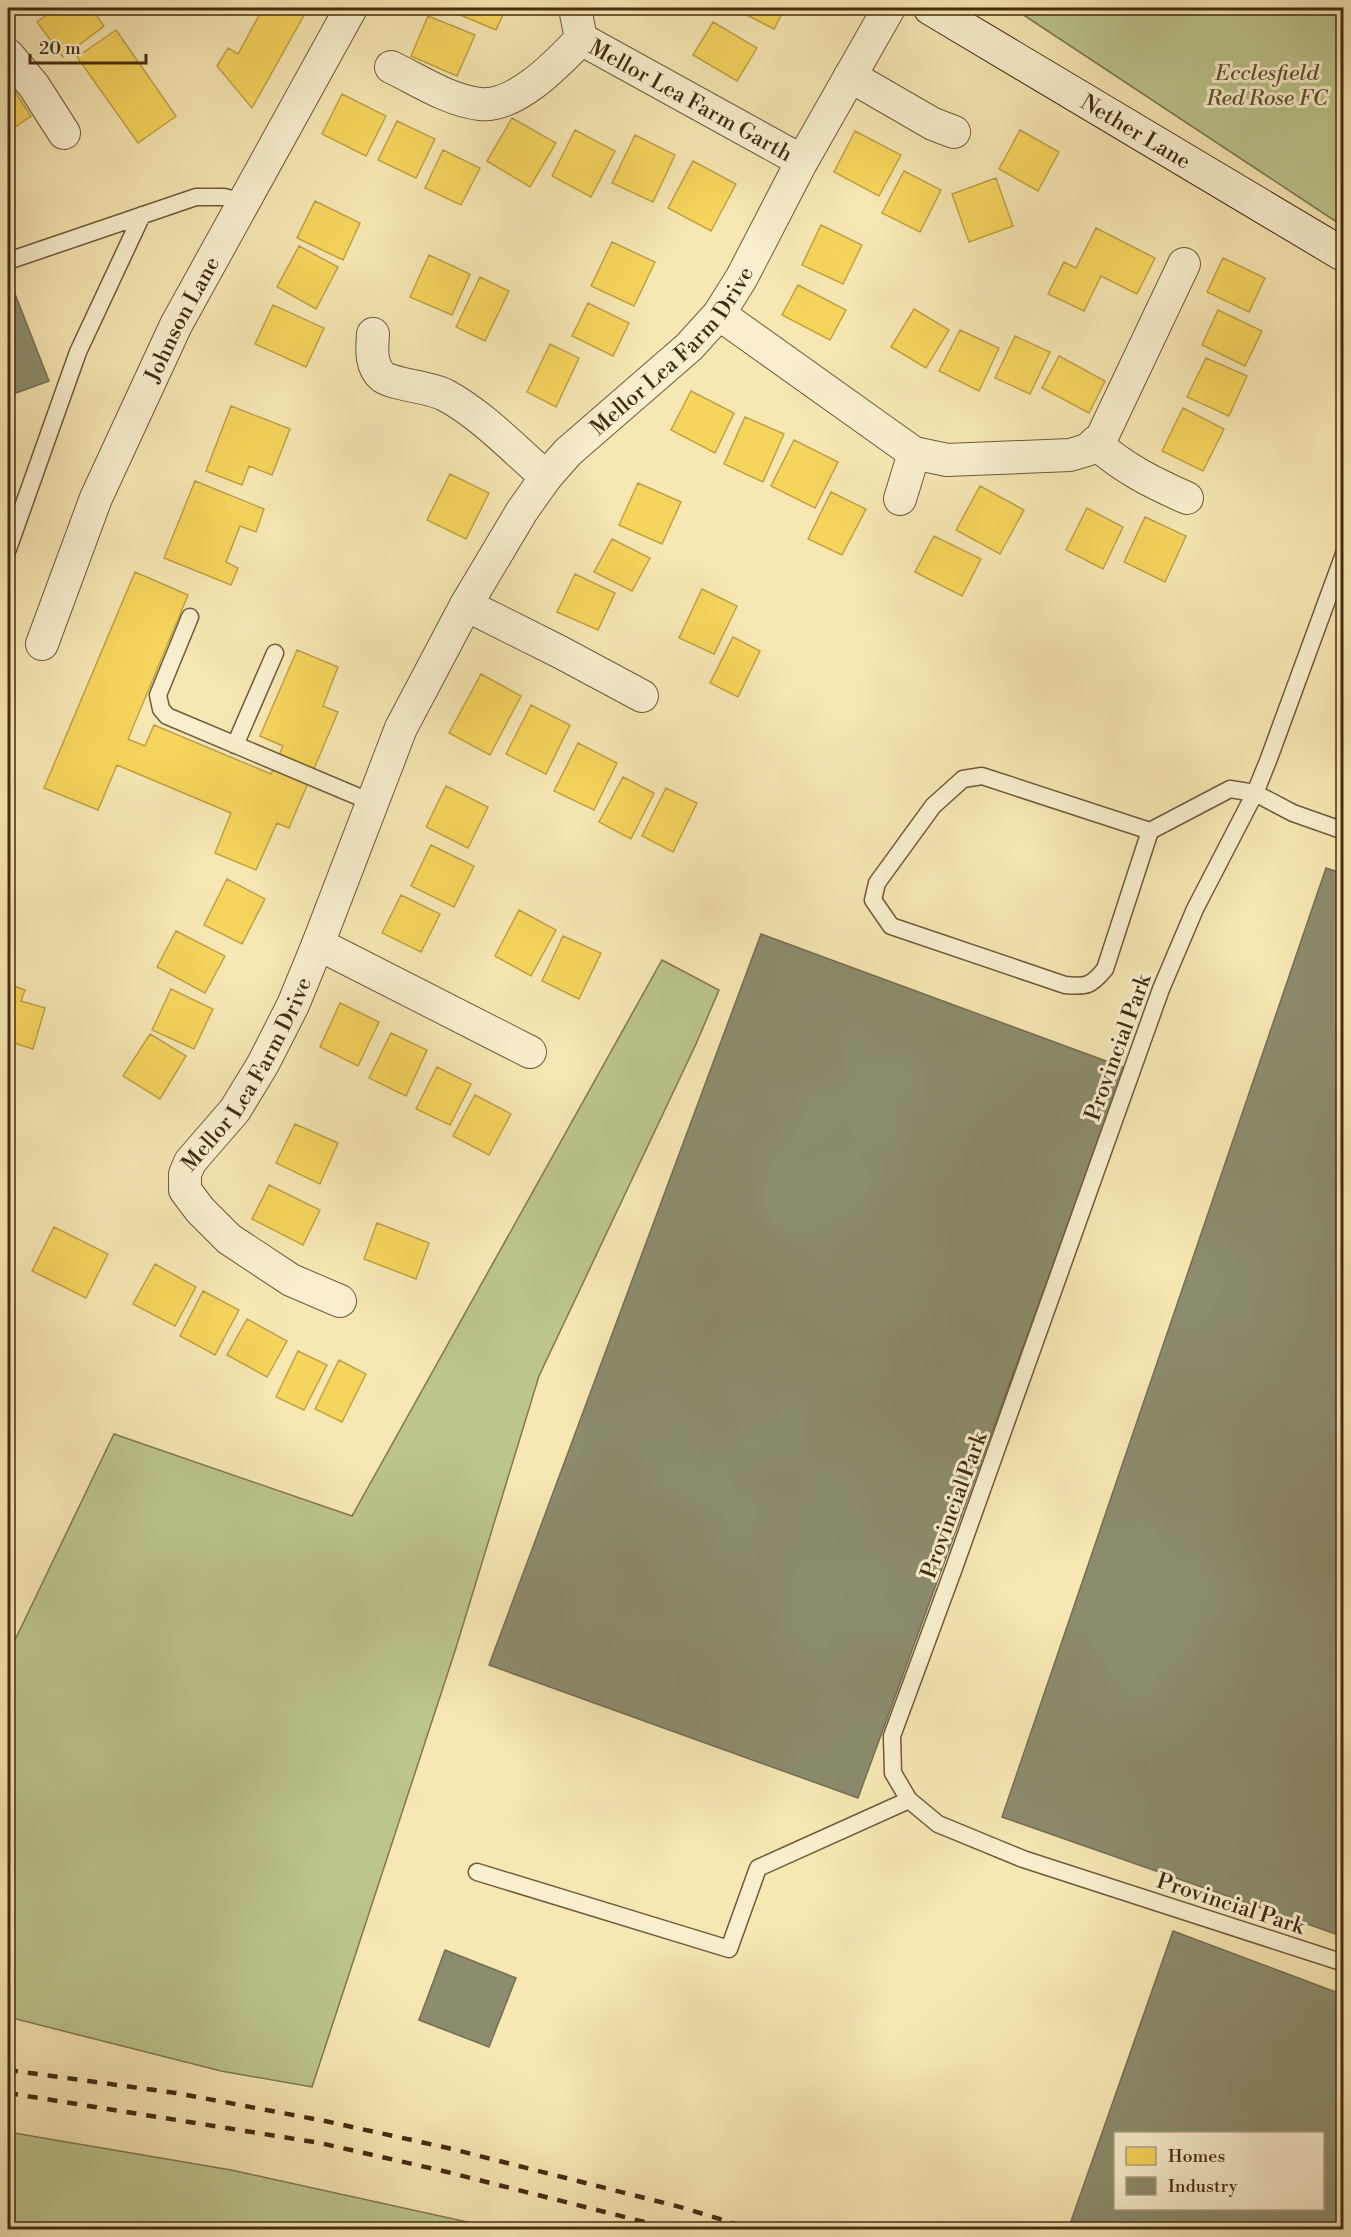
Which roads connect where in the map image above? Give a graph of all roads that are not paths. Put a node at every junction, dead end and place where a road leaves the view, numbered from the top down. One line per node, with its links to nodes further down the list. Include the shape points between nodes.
1 (351, 8): 12 (street, Johnson Lane)
2 (575, 8): 5 (street, Mellor Lea Farm Garth)
3 (889, 8): 8 (street, Mellor Lea Farm Drive)
4 (930, 8): 14 (main road, Nether Lane)
5 (581, 39): 7 (street, Mellor Lea Farm Garth, via 553,68 508,100 481,105 443,93); 11 (street, Mellor Lea Farm Garth)
6 (8, 56): 10 (street, via 34,86)
7 (391, 67)
8 (850, 76): 9 (street); 11 (street, Mellor Lea Farm Drive)
9 (954, 132)
10 (64, 133)
11 (802, 161): 17 (street, Mellor Lea Farm Drive)
12 (245, 202): 13 (lane, via 196,197); 28 (street, Johnson Lane, via 176,325 111,465)
13 (142, 215): 15 (lane); 24 (lane, via 78,352)
14 (1344, 255)
15 (8, 261)
16 (1185, 264): 19 (street, via 1102,437)
17 (719, 314): 20 (street); 21 (street, Mellor Lea Farm Drive, via 689,347 568,452)
18 (373, 334): 21 (street, via 372,354 376,369 384,378 444,394 471,412)
19 (1095, 443): 20 (street, via 1070,455 947,460); 22 (street, via 1119,464)
20 (914, 453): 23 (street)
21 (546, 477): 26 (street, Mellor Lea Farm Drive)
22 (1187, 498)
23 (900, 499)
24 (8, 549)
25 (1344, 554): 32 (lane, Provincial Park)
26 (466, 605): 30 (street); 33 (street, Mellor Lea Farm Drive, via 401,728)
27 (190, 617): 31 (lane, via 158,695 161,709 167,716)
28 (42, 644)
29 (275, 653): 31 (lane)
30 (642, 696)
31 (235, 745): 33 (lane)
32 (1255, 793): 34 (lane, via 1230,789); 35 (lane, via 1293,813); 39 (lane, Provincial Park, via 1195,909 1161,989 892,1736 893,1773)
33 (371, 802): 36 (street, Mellor Lea Farm Drive)
34 (1150, 831): 34 (lane, via 1105,969 1085,987 1065,985 891,926 873,900 877,883 933,806 963,779 982,776)
35 (1344, 831)
36 (318, 944): 37 (street); 38 (street, Mellor Lea Farm Drive, via 263,1064 235,1110 190,1162 185,1190 229,1239 291,1280)
37 (530, 1052)
38 (340, 1301)
39 (909, 1800): 40 (lane, via 758,1868 729,1949); 41 (lane, Provincial Park, via 938,1824 1023,1859)
40 (477, 1872)
41 (1344, 1964)

